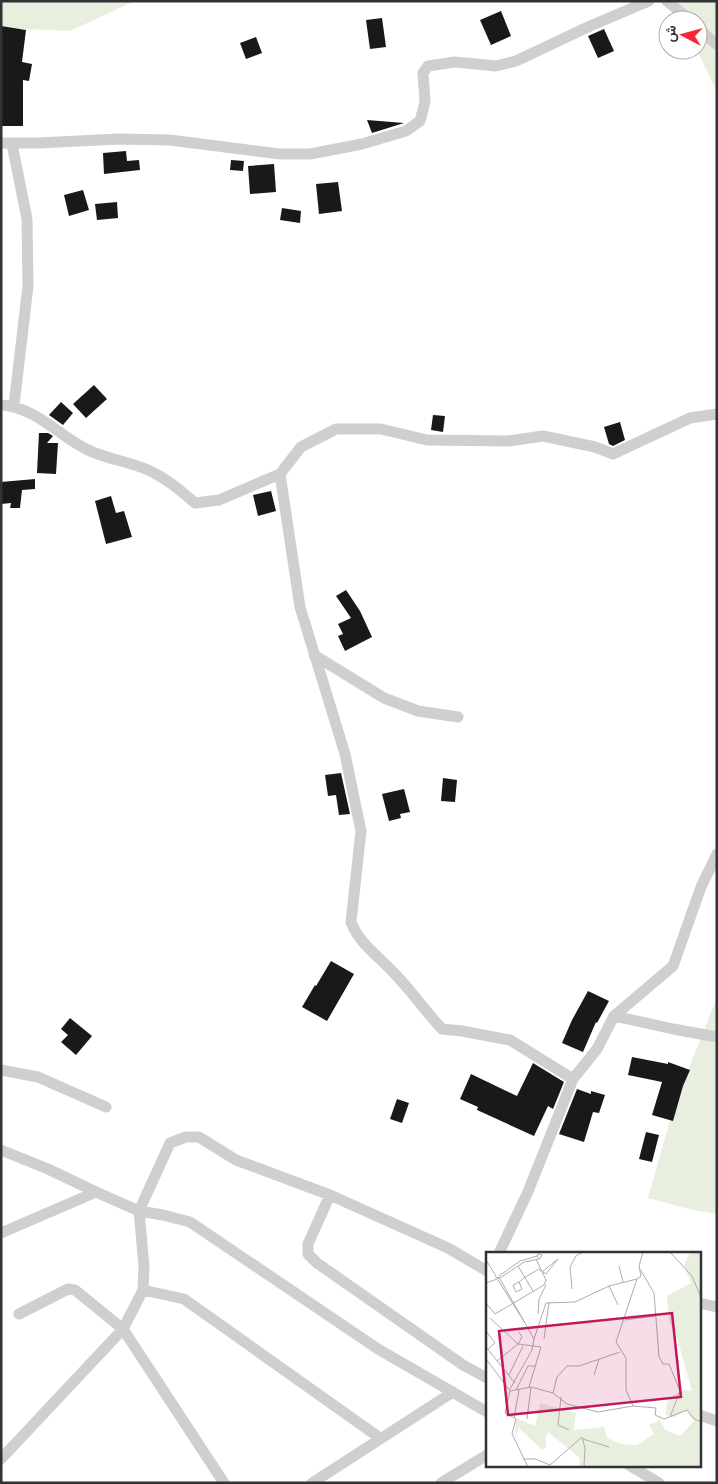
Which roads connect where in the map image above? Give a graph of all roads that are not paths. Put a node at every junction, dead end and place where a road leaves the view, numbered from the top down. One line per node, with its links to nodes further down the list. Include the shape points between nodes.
1 (650, 1): 4 (street, via 516,61 496,66 455,62 428,66 423,73 425,102 420,121 406,131 362,144 310,154 280,154 170,140)
2 (667, 1): 3 (street)
3 (678, 10)
4 (7, 143): 6 (street, via 27,219 28,286)
5 (1, 405): 6 (street)
6 (14, 405): 8 (street, via 86,449 148,470 196,503 220,500)
7 (717, 414): 8 (street, via 690,418 613,454 543,436 509,441 427,440 381,429 336,429 301,447)
8 (280, 474): 9 (street, via 300,608)
9 (314, 655): 10 (street, via 384,698 418,711); 15 (street, via 345,754 362,831 351,922 355,932 442,1029 510,1040)
10 (458, 717)
11 (717, 854): 12 (street, via 701,886 673,966)
12 (614, 1016): 13 (street); 15 (street, via 597,1049)
13 (717, 1037)
14 (1, 1070): 16 (street, via 38,1077)
15 (573, 1079): 22 (street, via 527,1194)
16 (106, 1107)
17 (1, 1150): 18 (street)
18 (96, 1192): 20 (street); 21 (street)
19 (330, 1195): 20 (street, via 236,1160 199,1137 186,1136 170,1143); 23 (street, via 448,1248); 29 (street, via 308,1244 308,1254 463,1365)
20 (139, 1211): 24 (street); 30 (street, via 190,1222 378,1349)
21 (1, 1233)
22 (499, 1252)
23 (486, 1270)
24 (143, 1290): 28 (street); 34 (street, via 184,1299)
25 (700, 1303): 26 (street)
26 (717, 1307)
27 (18, 1314): 28 (street, via 68,1289 76,1290)
28 (123, 1330): 36 (street); 38 (street)
29 (486, 1377)
30 (453, 1392): 31 (street); 34 (street)
31 (486, 1411)
32 (700, 1415): 33 (street)
33 (717, 1421)
34 (380, 1438): 39 (street)
35 (486, 1456): 40 (street)
36 (1, 1459)
37 (631, 1466): 41 (street)
38 (224, 1483)
39 (312, 1483)
40 (441, 1483)
41 (659, 1483)

